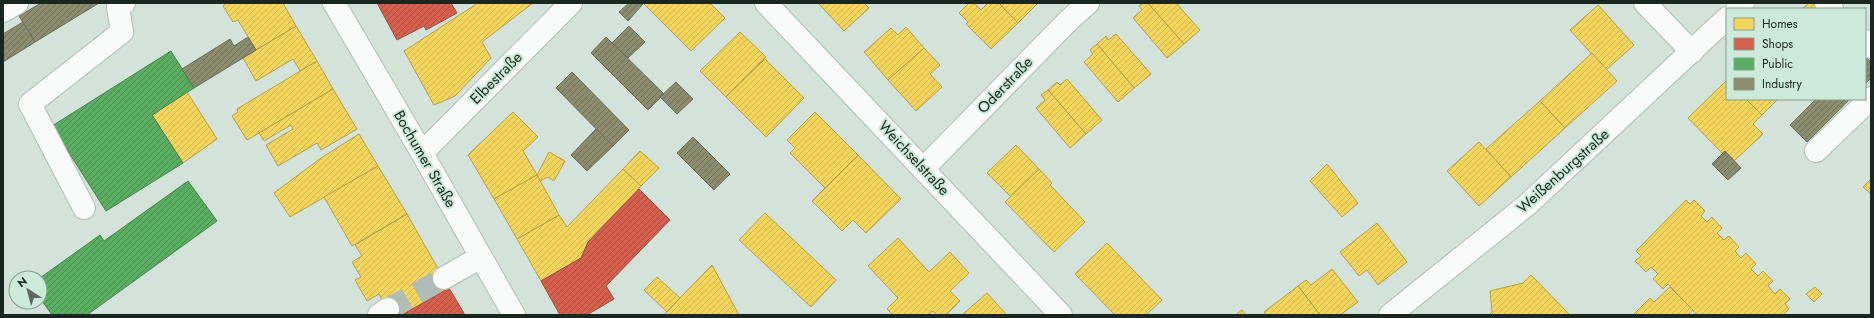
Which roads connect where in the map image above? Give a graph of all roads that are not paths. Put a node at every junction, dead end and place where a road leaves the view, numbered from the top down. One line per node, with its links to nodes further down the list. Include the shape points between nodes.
1 (17, 3): 8 (street)
2 (124, 3): 15 (street, via 118,7 122,32 30,104)
3 (334, 3): 13 (street, Bochumer Straße)
4 (571, 3): 13 (street, Elbestraße)
5 (766, 3): 14 (street, Weichselstraße)
6 (1088, 3): 14 (street, Oderstraße)
7 (1644, 3): 10 (street)
8 (3, 11)
9 (1726, 19): 10 (street, Weißenburgstraße)
10 (1692, 52): 20 (street, Weißenburgstraße, via 1527,205)
11 (1871, 98): 12 (street)
12 (1816, 150)
13 (422, 152): 16 (street, Bochumer Straße)
14 (924, 168): 19 (street, Weichselstraße)
15 (84, 208)
16 (481, 257): 17 (street); 18 (street, Bochumer Straße)
17 (444, 278)
18 (514, 315)
19 (1061, 315)
20 (1390, 315)

